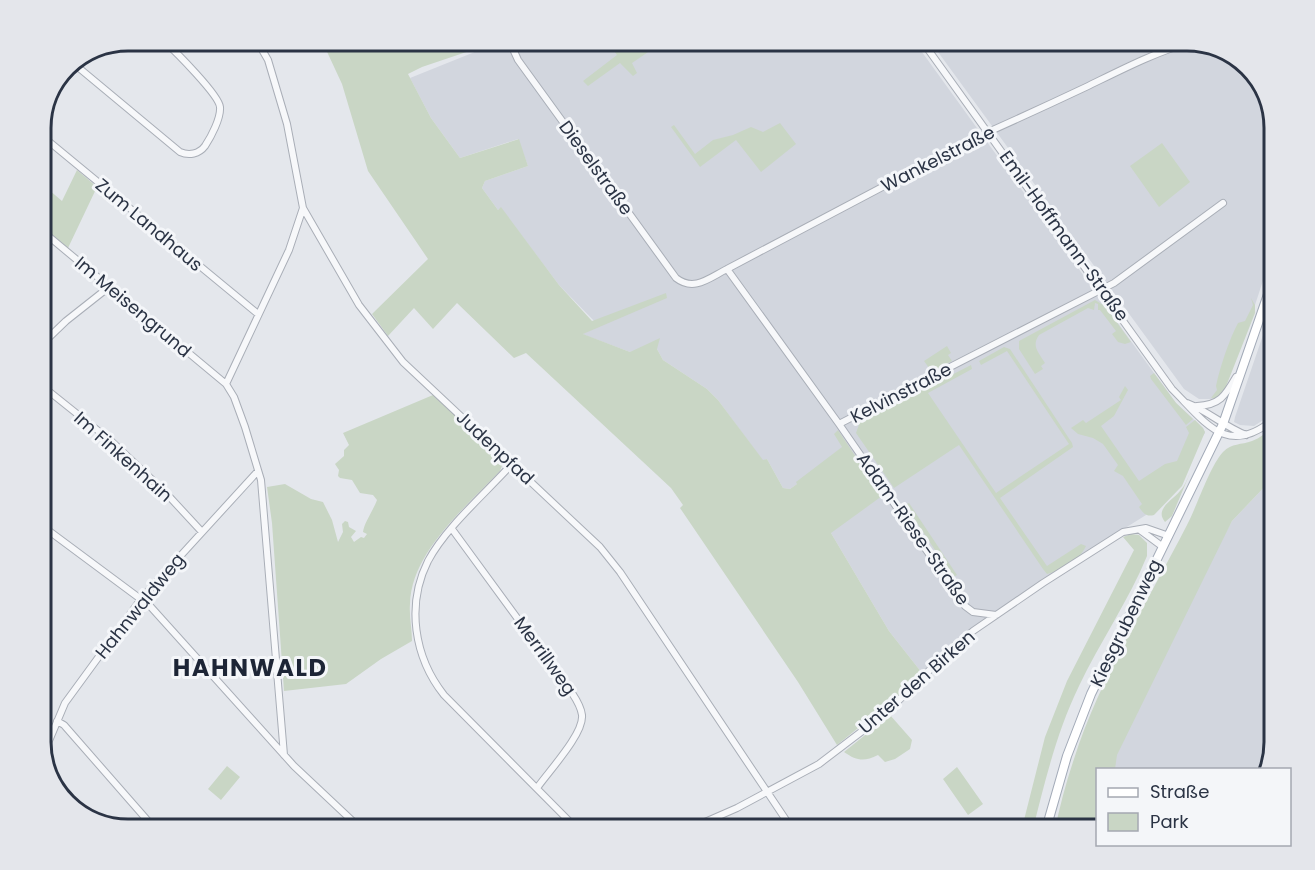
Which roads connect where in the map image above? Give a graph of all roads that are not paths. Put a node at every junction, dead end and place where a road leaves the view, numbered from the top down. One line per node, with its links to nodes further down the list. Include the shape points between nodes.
1 (174, 51): 6 (street, via 220,107 208,141 196,153 180,152)
2 (263, 51): 10 (street, Judenpfad, via 287,124)
3 (514, 51): 13 (street, Dieselstraße, via 676,278)
4 (930, 51): 7 (street, Emil-Hoffmann-Straße)
5 (1163, 51): 7 (street, Wankelstraße)
6 (79, 68)
7 (989, 132): 12 (street, Wankelstraße); 15 (street, Emil-Hoffmann-Straße)
8 (51, 143): 17 (street, Zum Landhaus)
9 (1223, 203): 15 (street, Kelvinstraße)
10 (303, 208): 17 (street, via 289,250); 27 (street, Judenpfad, via 353,296 387,343)
11 (51, 238): 14 (street, Im Meisengrund)
12 (727, 269): 13 (street, Wankelstraße); 24 (street, Kelvinstraße)
13 (688, 285)
14 (109, 287): 18 (street); 20 (street, Im Meisengrund)
15 (1102, 290): 22 (street, Emil-Hoffmann-Straße); 24 (street, Kelvinstraße)
16 (1264, 306): 19 (main road, Kiesgrubenweg)
17 (258, 314): 20 (street)
18 (51, 335)
19 (1244, 363): 23 (street, via 1224,397); 26 (main road, Kiesgrubenweg)
20 (226, 384): 28 (street, via 234,397)
21 (51, 393): 32 (street, Im Finkenhain, via 111,441)
22 (1185, 402): 23 (street, Emil-Hoffmann-Straße); 26 (street, Emil-Hoffmann-Straße, via 1192,412)
23 (1195, 406): 26 (street, Emil-Hoffmann-Straße)
24 (839, 424): 36 (street, Adam-Riese-Straße, via 965,606 973,612)
25 (1264, 427): 26 (street, Emil-Hoffmann-Straße, via 1230,437)
26 (1221, 428): 33 (main road, Kiesgrubenweg)
27 (512, 464): 29 (street); 41 (street, Judenpfad, via 600,547)
28 (258, 471): 32 (street, Hahnwaldweg); 39 (street)
29 (452, 529): 40 (street, via 429,560 418,593 416,625 424,661 444,694); 40 (street, Merrillweg, via 579,705 580,727)
30 (1140, 530): 33 (street, Unter den Birken, via 1146,528); 34 (street); 36 (street, Unter den Birken, via 1123,532)
31 (51, 532): 35 (street)
32 (202, 532): 35 (street, Hahnwaldweg)
33 (1169, 536): 34 (main road, Kiesgrubenweg)
34 (1163, 547): 47 (main road, Kiesgrubenweg, via 1091,694 1066,756)
35 (141, 599): 37 (street, Hahnwaldweg, via 65,704); 39 (street)
36 (997, 615): 41 (street, Unter den Birken, via 950,650 895,705 857,736 802,775)
37 (57, 721): 38 (street, Hahnwaldweg); 42 (street)
38 (51, 736)
39 (284, 755): 43 (street)
40 (537, 788): 44 (street)
41 (766, 792): 45 (street, Unter den Birken); 46 (street, Judenpfad)
42 (145, 819)
43 (350, 819)
44 (567, 819)
45 (711, 819)
46 (784, 819)
47 (1049, 819)

